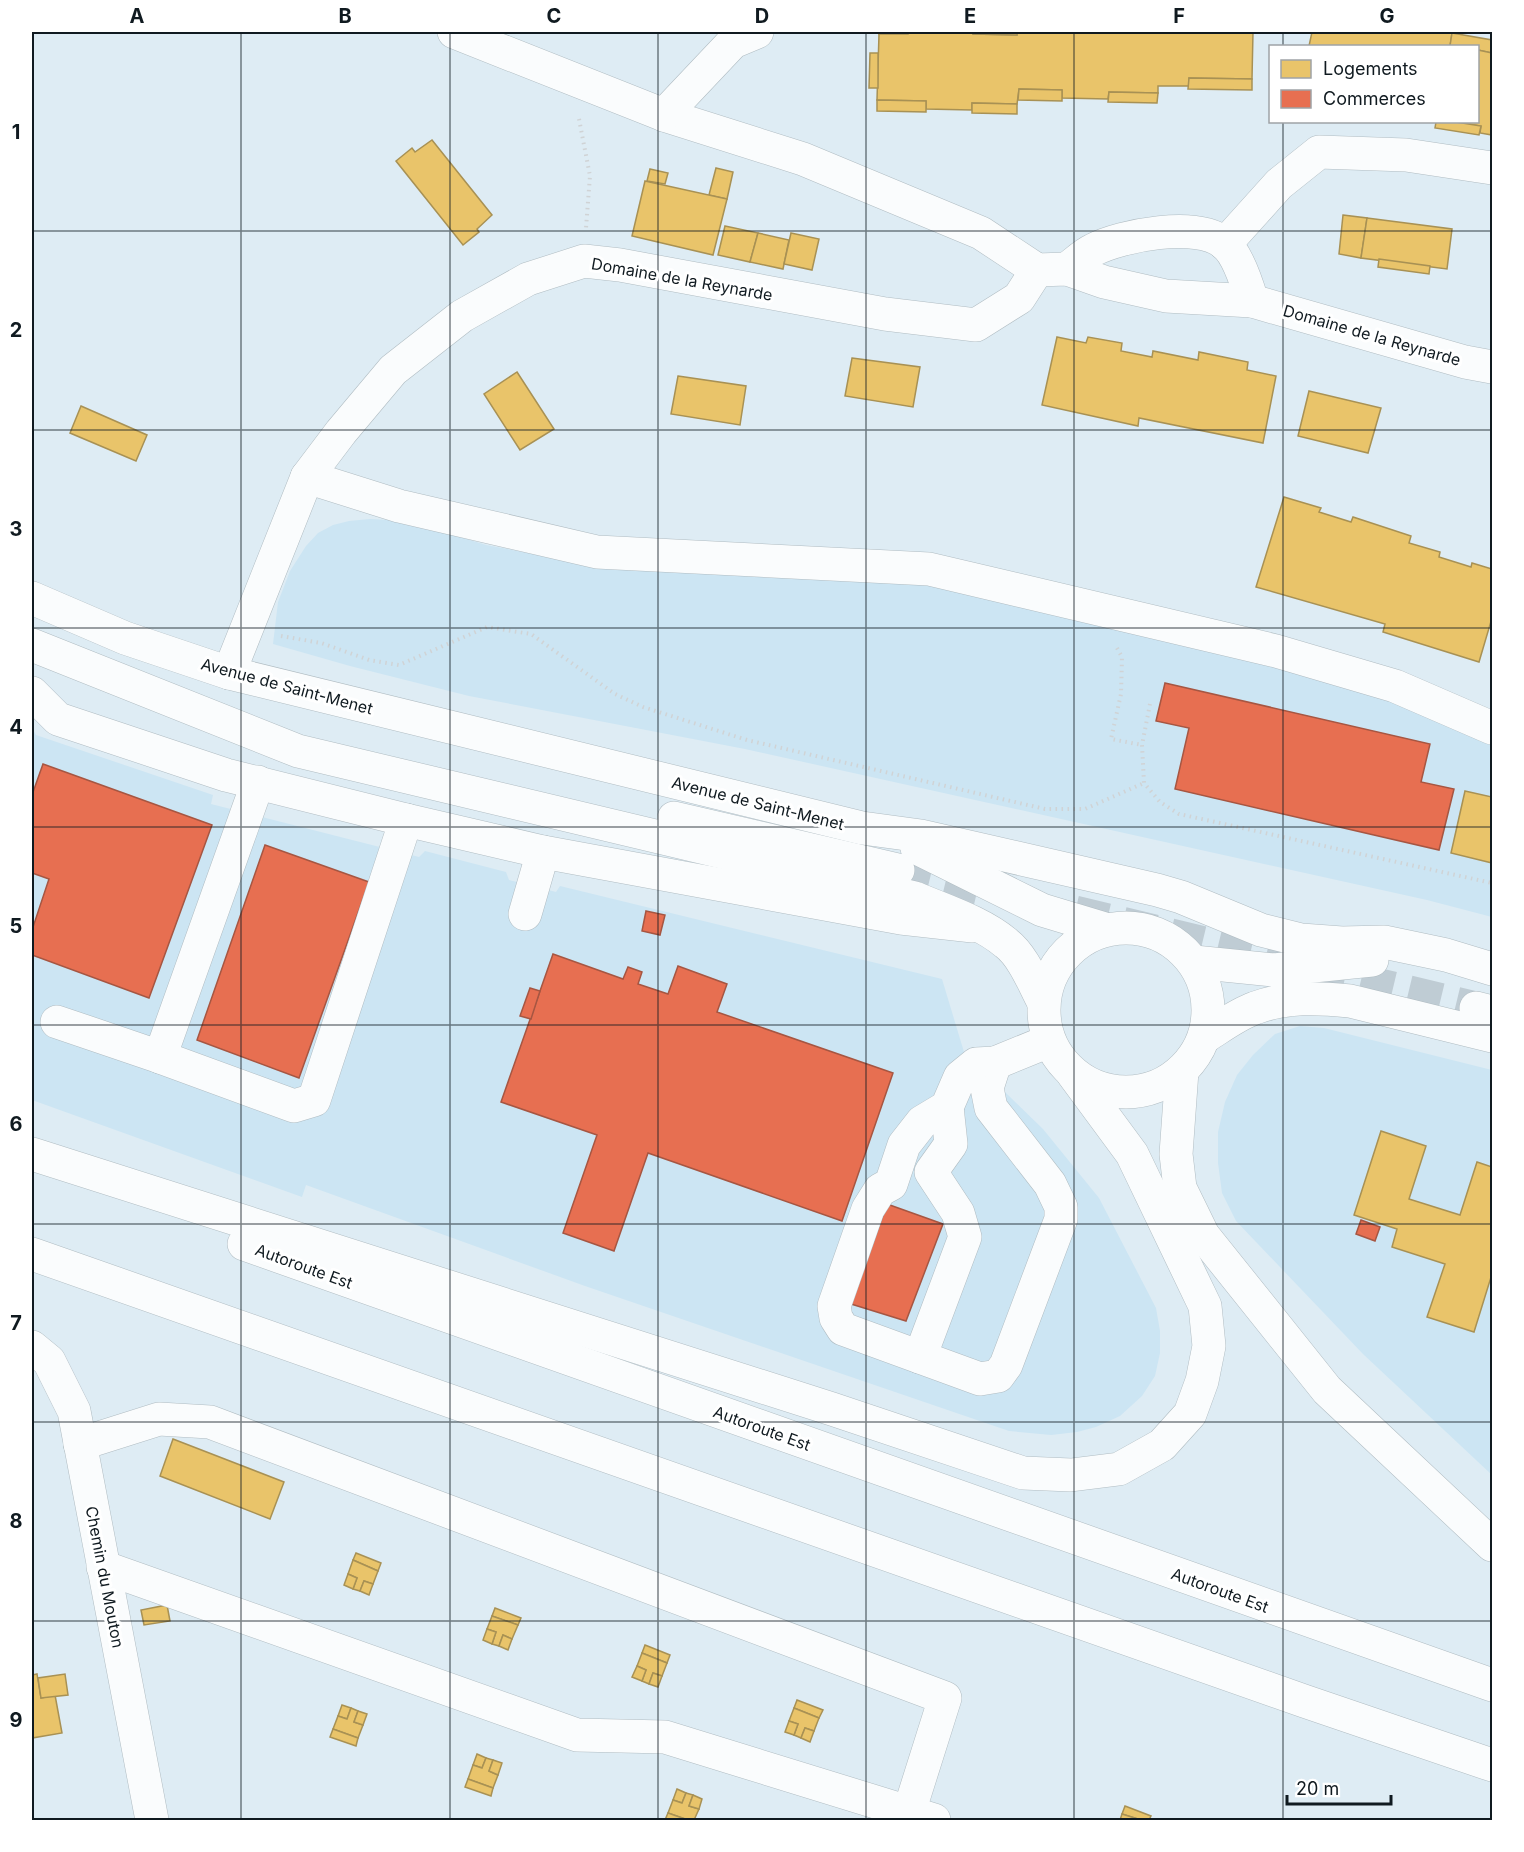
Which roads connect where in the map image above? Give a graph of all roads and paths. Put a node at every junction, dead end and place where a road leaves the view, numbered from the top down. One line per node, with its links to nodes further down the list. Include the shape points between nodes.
1 (454, 32): 4 (main road, Domaine de la Reynarde)
2 (757, 32): 4 (main road, via 733,42)
3 (573, 110): 7 (path, via 579,118 590,176)
4 (664, 115): 8 (main road, Domaine de la Reynarde, via 814,164 981,233)
5 (1492, 168): 6 (main road, via 1406,154 1319,152 1279,183)
6 (1225, 243): 8 (main road, Domaine de la Reynarde, via 1208,234 1136,236 1093,250); 9 (main road, via 1243,273)
7 (584, 261): 8 (main road, Domaine de la Reynarde, via 885,315 976,326); 11 (main road, Domaine de la Reynarde, via 528,279 462,316 393,370)
8 (1052, 270): 9 (main road, Domaine de la Reynarde, via 1166,296)
9 (1252, 301): 10 (main road, Domaine de la Reynarde)
10 (1492, 367)
11 (307, 477): 13 (main road, Domaine de la Reynarde); 20 (main road, via 399,506 597,552 929,569 1276,651 1395,686)
12 (32, 598): 16 (main road, Avenue de Saint-Menet, via 125,638)
13 (248, 630): 16 (main road, Domaine de la Reynarde); 23 (path, via 321,643 369,660 399,665 487,627 531,634 615,694 643,707 747,740 1045,809 1085,809)
14 (1113, 642): 21 (path, via 1122,657 1121,694 1111,739)
15 (32, 645): 18 (main road)
16 (229, 673): 25 (main road, Avenue de Saint-Menet)
17 (32, 693): 22 (main road, via 58,719)
18 (170, 701): 27 (main road); 30 (main road, via 298,751 915,898)
19 (1150, 704): 21 (path)
20 (1492, 728)
21 (1142, 746): 23 (path)
22 (258, 782): 24 (main road); 40 (main road)
23 (1144, 783): 28 (path, via 1160,802 1179,814)
24 (406, 820): 26 (main road); 40 (main road, via 314,1100 294,1106)
25 (862, 828): 31 (main road, via 910,845 1042,910); 33 (main road, Avenue de Saint-Menet, via 921,836 1157,890 1261,930 1301,940 1383,942)
26 (543, 852): 29 (main road); 30 (main road, via 901,918)
27 (898, 870)
28 (1492, 883)
29 (525, 914)
30 (983, 927): 35 (main road, via 1008,943)
31 (1105, 930): 32 (main road, via 1130,927 1154,932 1177,944); 35 (main road, via 1075,944 1053,970)
32 (1194, 962): 34 (main road, via 1274,970 1381,959); 37 (main road, via 1206,985 1210,1010)
33 (1492, 969)
34 (1492, 976)
35 (1043, 1001): 39 (main road)
36 (57, 1022): 40 (main road)
37 (1206, 1036): 38 (main road, via 1256,1007 1291,999 1350,1001); 42 (main road, via 1196,1056)
38 (1492, 1036)
39 (1049, 1041): 41 (main road); 43 (main road)
40 (160, 1057)
41 (995, 1063): 44 (main road, via 976,1064 960,1077); 49 (main road, via 987,1088 991,1108 1050,1184 1061,1207 1061,1219 1006,1365 998,1376 980,1379)
42 (1182, 1071): 43 (main road, via 1156,1088 1128,1093 1098,1089); 51 (main road, via 1176,1154 1180,1188 1203,1235 1327,1390)
43 (1073, 1074): 45 (main road, via 1132,1154 1204,1306 1209,1346 1190,1414 1162,1445 1119,1469 1071,1475 1023,1473)
44 (947, 1107): 49 (main road, via 951,1144 932,1172 958,1213 965,1237); 49 (main road, via 922,1122 904,1145 891,1184 880,1190 868,1209 834,1306 843,1329)
45 (32, 1154)
46 (32, 1169): 53 (main road, Autoroute Est)
47 (32, 1254): 54 (main road)
48 (32, 1347): 50 (main road, Chemin du Mouton, via 49,1361 74,1410)
49 (920, 1357)
50 (80, 1444): 52 (main road, Chemin du Mouton); 57 (main road, via 159,1419 210,1422 945,1698)
51 (1492, 1545)
52 (103, 1567): 57 (main road, via 578,1735 665,1737); 58 (main road, Chemin du Mouton)
53 (1492, 1685)
54 (1304, 1701): 55 (main road); 56 (main road)
55 (1492, 1765)
56 (1492, 1782)
57 (921, 1816)
58 (152, 1821)

